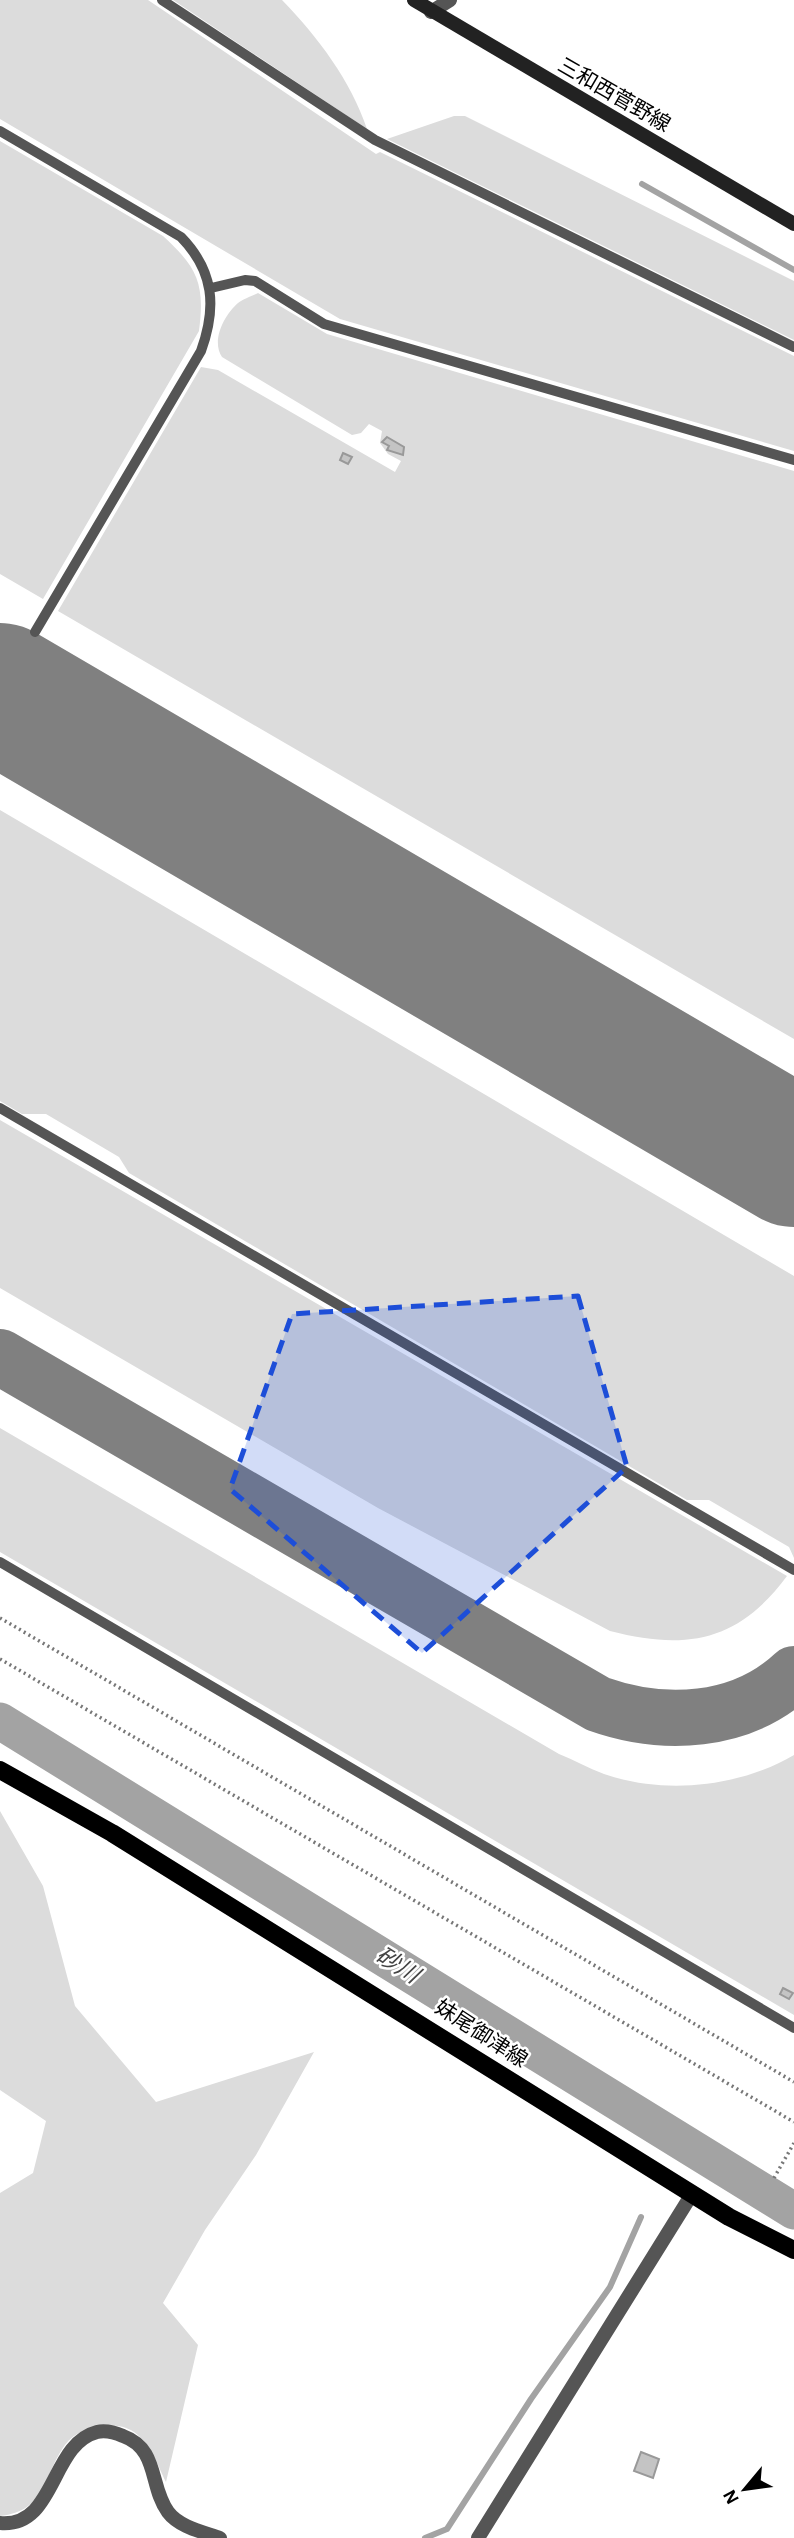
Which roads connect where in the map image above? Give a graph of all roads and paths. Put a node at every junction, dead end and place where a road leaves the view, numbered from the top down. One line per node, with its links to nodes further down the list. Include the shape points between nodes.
1 (162, 0): 8 (lane, via 375,140)
2 (414, 0): 4 (main road, 三和西菅野線)
3 (450, 0): 4 (street)
4 (431, 12): 6 (main road, 三和西菅野線)
5 (0, 131): 7 (lane, via 181,237 200,260)
6 (794, 224)
7 (211, 288): 9 (lane, via 256,281 324,324); 10 (lane, via 212,311 201,351)
8 (794, 347)
9 (794, 460)
10 (35, 632)
11 (0, 1108): 13 (lane)
12 (0, 1562): 17 (lane)
13 (794, 1570)
14 (0, 1618): 18 (path)
15 (0, 1659): 19 (path)
16 (0, 1770): 22 (main road, 妹尾御津線, via 147,1854)
17 (794, 2028)
18 (794, 2082)
19 (794, 2122)
20 (794, 2143): 21 (path)
21 (774, 2178)
22 (692, 2194): 23 (main road, 妹尾御津線); 26 (street)
23 (794, 2250)
24 (0, 2523): 25 (street, via 34,2510 45,2499 71,2449 99,2431 132,2439 153,2467 169,2513 185,2525)
25 (220, 2538)
26 (478, 2538)

